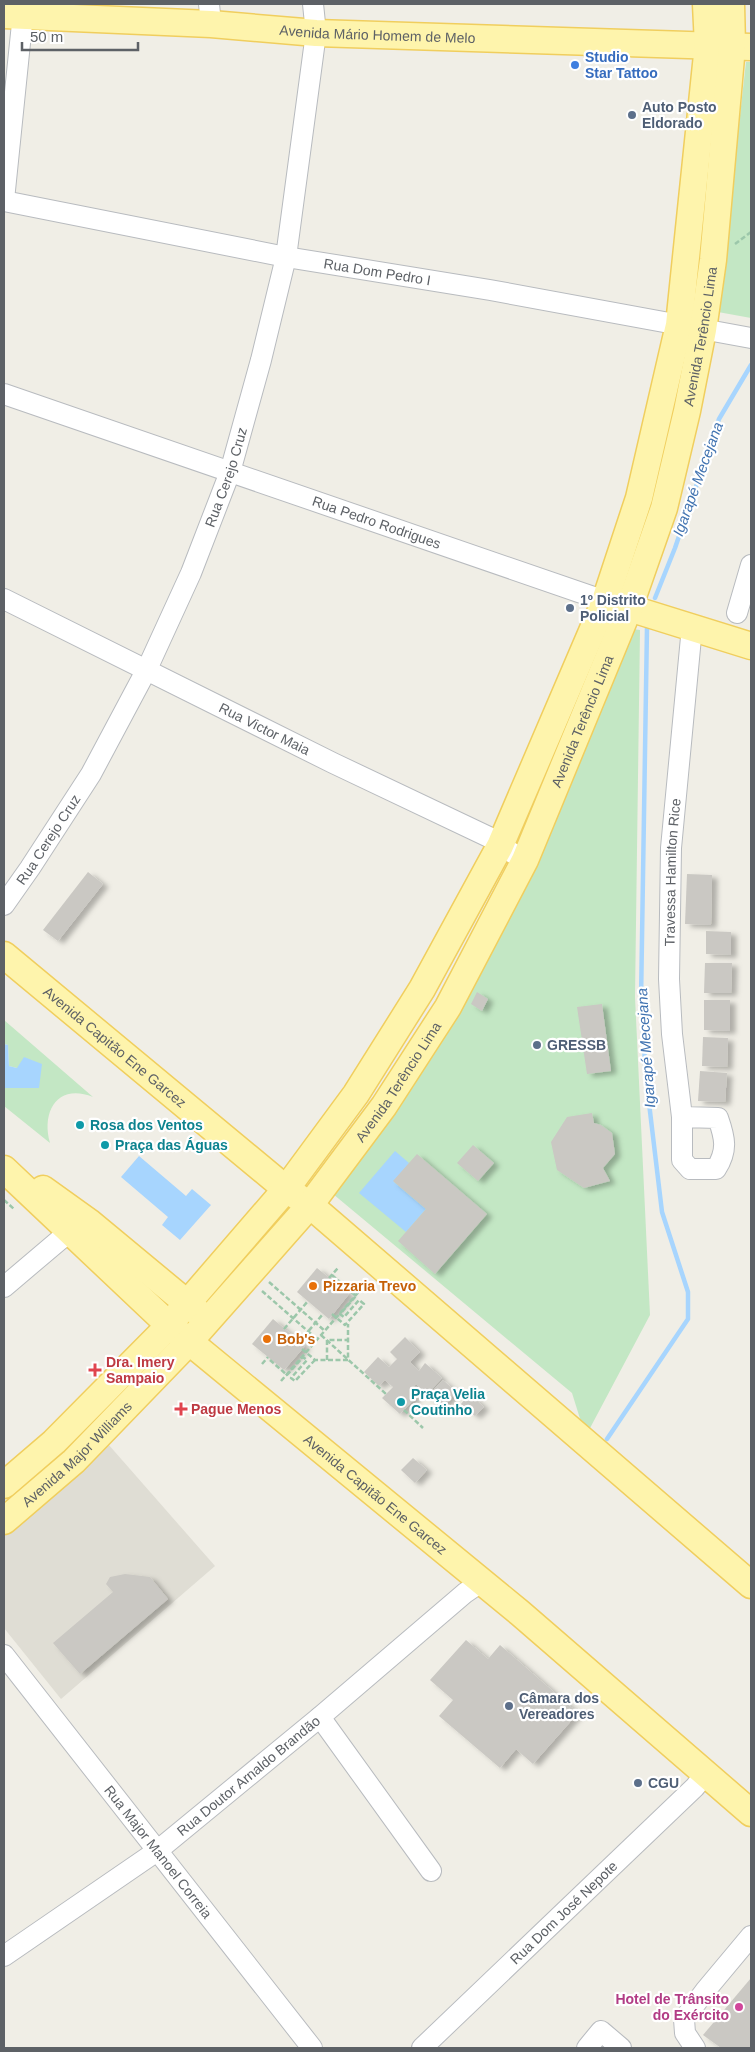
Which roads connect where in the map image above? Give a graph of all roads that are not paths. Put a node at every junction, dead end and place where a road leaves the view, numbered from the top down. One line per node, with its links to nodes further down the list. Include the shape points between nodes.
1 (313, 4): 7 (street, Rua Cerejo Cruz)
2 (706, 4): 8 (main road, Avenida Terêncio Lima)
3 (732, 4): 8 (main road, Avenida Terêncio Lima)
4 (17, 12): 5 (main road, Avenida Mário Homem de Melo); 9 (street)
5 (120, 12): 6 (main road, Avenida Mário Homem de Melo)
6 (210, 14): 7 (main road, Avenida Mário Homem de Melo)
7 (316, 33): 8 (main road, Avenida Mário Homem de Melo); 10 (street, Rua Cerejo Cruz)
8 (731, 46): 11 (main road, Avenida Terêncio Lima)
9 (4, 200): 10 (street, Rua Dom Pedro I)
10 (286, 257): 11 (street, Rua Dom Pedro I); 14 (street, Rua Cerejo Cruz)
11 (691, 327): 12 (street, Rua Dom Pedro I); 17 (main road, Avenida Terêncio Lima); 18 (main road, Avenida Terêncio Lima, via 664,508)
12 (749, 338)
13 (4, 394): 14 (street, Rua Pedro Rodrigues)
14 (230, 472): 17 (street, Rua Pedro Rodrigues); 22 (street, Rua Cerejo Cruz, via 191,573)
15 (751, 565): 19 (street)
16 (4, 599): 22 (street, Rua Victor Maia)
17 (605, 601): 18 (main road, Rua Pedro Rodrigues); 23 (main road, Avenida Terêncio Lima)
18 (632, 609): 20 (main road, Rua Pedro Rodrigues); 24 (main road, Avenida Terêncio Lima)
19 (737, 613)
20 (688, 626): 21 (main road, Rua Pedro Rodrigues); 27 (street, Travessa Hamilton Rice, via 671,848 669,979)
21 (751, 646)
22 (147, 669): 23 (street, Rua Victor Maia, via 493,839); 25 (street, Rua Cerejo Cruz, via 91,774)
23 (500, 846): 24 (street, Rua Victor Maia); 30 (main road, Avenida Terêncio Lima, via 422,989 356,1094)
24 (525, 860): 31 (main road, Avenida Terêncio Lima, via 448,1007 384,1106)
25 (4, 905)
26 (4, 955): 30 (main road, Avenida Capitão Ene Garcez)
27 (682, 1117)
28 (4, 1161): 34 (main road, via 89,1222)
29 (4, 1169): 32 (main road, Avenida Capitão Ene Garcez)
30 (286, 1190): 31 (main road, Avenida Capitão Ene Garcez); 34 (main road, Avenida Terêncio Lima)
31 (310, 1205): 35 (main road, Avenida Terêncio Lima); 41 (main road, Avenida Capitão Ene Garcez)
32 (69, 1232): 33 (street); 36 (main road, Avenida Capitão Ene Garcez)
33 (4, 1287)
34 (187, 1304): 35 (main road); 36 (main road, Avenida Terêncio Lima)
35 (208, 1321): 37 (main road, Avenida Terêncio Lima)
36 (169, 1325): 37 (main road, Avenida Capitão Ene Garcez); 38 (main road, Avenida Major Williams, via 54,1442)
37 (189, 1342): 39 (main road, Avenida Major Williams, via 74,1461); 40 (main road, Avenida Capitão Ene Garcez)
38 (4, 1485)
39 (4, 1520)
40 (481, 1582): 43 (street, Rua Doutor Arnaldo Brandão); 44 (main road, Avenida Capitão Ene Garcez)
41 (751, 1586)
42 (4, 1655): 46 (street, Rua Major Manoel Correia)
43 (320, 1717): 46 (street, Rua Doutor Arnaldo Brandão); 47 (street)
44 (706, 1774): 45 (main road, Avenida Capitão Ene Garcez); 51 (street, Rua Dom José Nepote)
45 (751, 1813)
46 (157, 1851): 49 (street, Rua Doutor Arnaldo Brandão); 50 (street, Rua Major Manoel Correia)
47 (431, 1871)
48 (751, 1936): 54 (street, via 684,2020 685,2033)
49 (4, 1956)
50 (312, 2048)
51 (422, 2048)
52 (587, 2048): 53 (street, via 601,2031)
53 (621, 2048)
54 (695, 2048)

